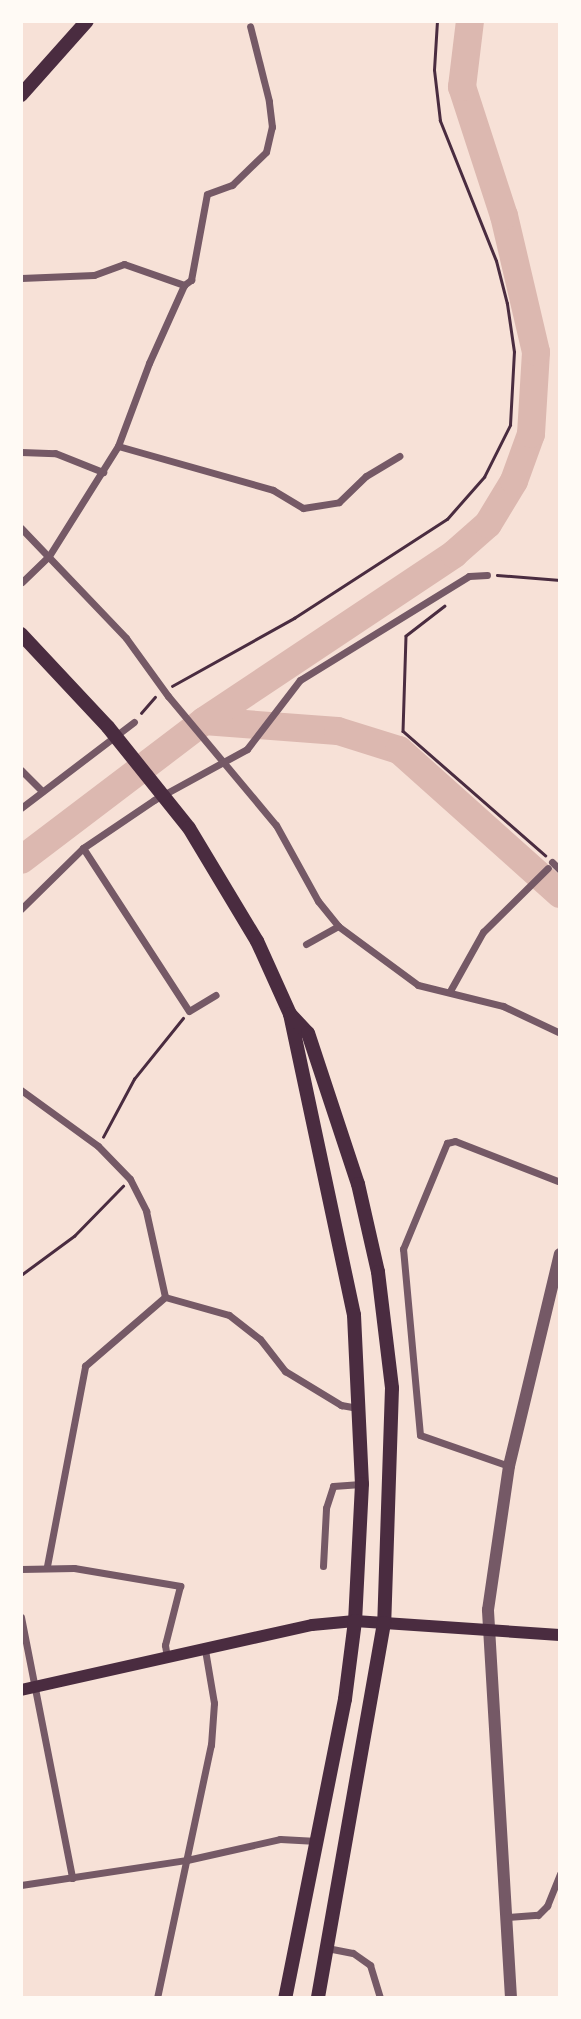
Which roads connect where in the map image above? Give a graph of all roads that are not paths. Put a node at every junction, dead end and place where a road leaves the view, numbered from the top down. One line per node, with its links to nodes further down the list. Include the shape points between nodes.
1 (86, 21): 3 (main road)
2 (250, 26): 5 (street, via 269,101 269,140 252,168 232,185 206,194 191,281)
3 (21, 96)
4 (21, 278): 5 (street, via 94,275 124,264)
5 (184, 285): 6 (street)
6 (118, 446): 8 (street, via 273,490 303,508 339,502 366,476); 9 (street)
7 (21, 452): 9 (street, via 55,453)
8 (399, 456)
9 (103, 472): 11 (street)
10 (21, 528): 11 (street)
11 (49, 556): 13 (street); 16 (street, via 126,638)
12 (487, 575): 16 (street, via 469,576 300,680 253,741)
13 (22, 582)
14 (21, 634): 27 (main road, via 108,727 167,800 257,941)
15 (134, 722): 18 (street)
16 (222, 761): 20 (street); 23 (street, via 276,825 318,901)
17 (21, 770): 18 (street)
18 (42, 791): 19 (street)
19 (21, 808)
20 (83, 848): 22 (street); 26 (street, via 189,1011)
21 (560, 870): 25 (street, via 550,865 483,932)
22 (21, 909)
23 (338, 926): 24 (street); 25 (street, via 418,985)
24 (306, 944)
25 (450, 991): 28 (street, via 516,1010)
26 (216, 995)
27 (290, 1014): 34 (main road, via 354,1315); 42 (main road, via 308,1033 342,1129 378,1272 392,1388)
28 (560, 1033)
29 (21, 1090): 33 (street, via 99,1146 130,1179 146,1211)
30 (560, 1182): 35 (street, via 455,1141 447,1143 403,1249 420,1435)
31 (560, 1254): 32 (street)
32 (555, 1285): 35 (street)
33 (165, 1297): 34 (street, via 229,1315 260,1339 285,1371 341,1405); 37 (street, via 85,1366)
34 (362, 1408): 36 (main road)
35 (509, 1466): 43 (street, via 494,1546)
36 (362, 1484): 38 (street, via 334,1486 326,1508); 41 (main road)
37 (47, 1566): 39 (street); 46 (street, via 180,1586 165,1645)
38 (323, 1566)
39 (21, 1569)
40 (21, 1616): 47 (street)
41 (355, 1621): 42 (main road); 45 (main road, via 312,1625); 49 (main road)
42 (384, 1623): 43 (main road); 55 (main road)
43 (488, 1631): 44 (main road); 54 (street)
44 (560, 1635)
45 (205, 1650): 46 (main road); 50 (street, via 214,1703 211,1745)
46 (167, 1657): 47 (main road)
47 (35, 1686): 48 (main road); 52 (street)
48 (21, 1690)
49 (317, 1841): 50 (street, via 281,1839); 57 (main road)
50 (187, 1860): 52 (street); 56 (street)
51 (560, 1874): 54 (street, via 538,1916)
52 (72, 1878): 53 (street)
53 (21, 1885)
54 (507, 1917): 60 (street)
55 (327, 1948): 58 (main road); 59 (street, via 353,1953 370,1965)
56 (158, 1998)
57 (285, 1998)
58 (318, 1998)
59 (380, 1998)
60 (511, 1998)

